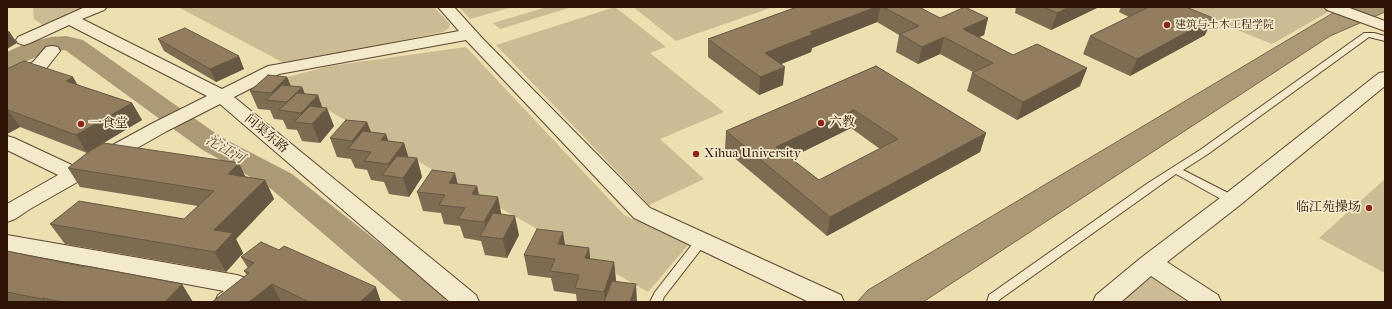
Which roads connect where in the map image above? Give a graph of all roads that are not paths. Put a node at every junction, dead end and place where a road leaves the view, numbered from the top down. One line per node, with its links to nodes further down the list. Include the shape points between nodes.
1 (100, 7): 4 (street)
2 (446, 7): 6 (street)
3 (1332, 7): 5 (street)
4 (69, 19): 8 (street); 12 (street, 问渠东路)
5 (1382, 25)
6 (470, 34): 12 (street, via 274,70); 24 (street, via 642,213)
7 (1385, 39): 14 (lane, via 1367,35)
8 (24, 40)
9 (52, 51): 11 (street, via 39,66)
10 (1385, 77): 16 (street)
11 (7, 83)
12 (217, 98): 15 (street); 22 (street, 问渠东路)
13 (7, 142): 15 (street)
14 (1176, 170): 16 (lane); 25 (lane, via 993,298)
15 (74, 175): 17 (street)
16 (1232, 200): 20 (street)
17 (7, 214)
18 (7, 243): 21 (street, via 237,284 240,291)
19 (698, 245): 23 (lane)
20 (1150, 263): 26 (street); 27 (street)
21 (227, 302)
22 (467, 302)
23 (656, 302)
24 (832, 302)
25 (992, 302)
26 (1105, 302)
27 (1210, 302)

